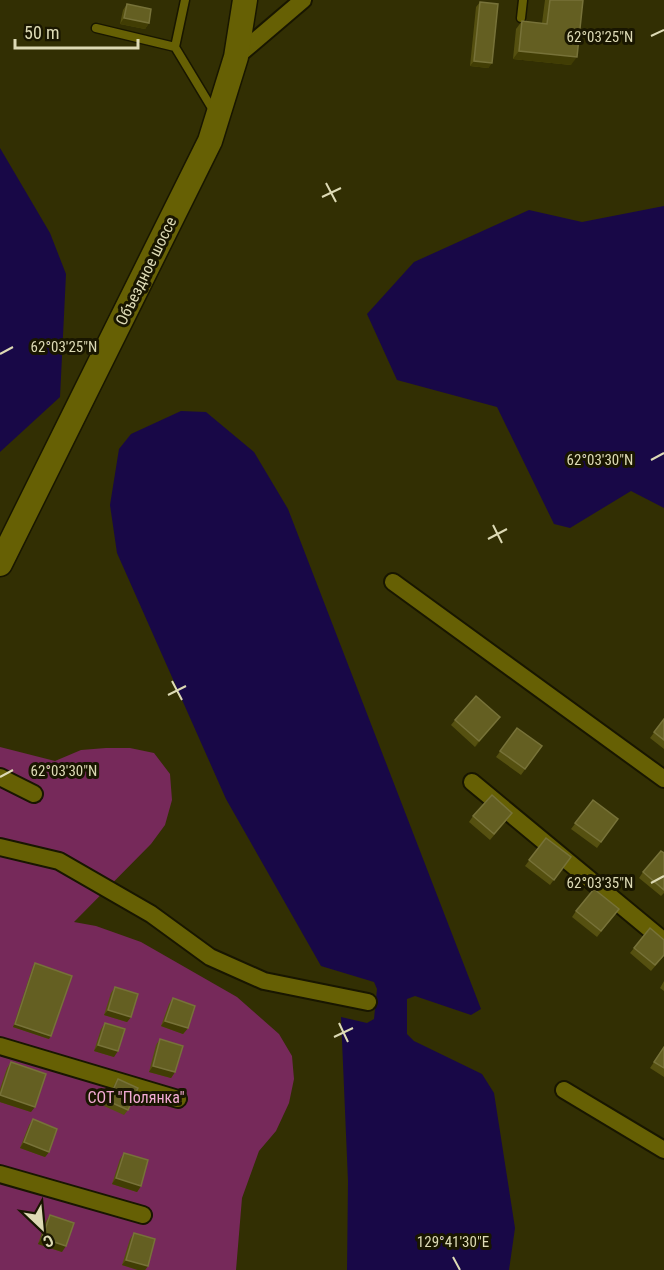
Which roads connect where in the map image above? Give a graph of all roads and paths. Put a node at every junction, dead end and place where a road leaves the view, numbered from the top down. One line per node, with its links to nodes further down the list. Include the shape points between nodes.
1 (185, 0): 7 (lane)
2 (245, 0): 8 (main road, Объездное шоссе)
3 (303, 0): 8 (street)
4 (523, 0): 5 (lane)
5 (521, 18)
6 (96, 28): 7 (lane)
7 (175, 47): 9 (lane, via 213,107)
8 (236, 57): 9 (main road, Объездное шоссе)
9 (214, 130): 10 (main road, Объездное шоссе)
10 (0, 564)
11 (393, 582): 13 (street)
12 (0, 777): 15 (street)
13 (664, 779)
14 (472, 782): 17 (street)
15 (34, 794)
16 (0, 847): 18 (street, via 59,861 151,914 210,957 264,981)
17 (664, 941)
18 (368, 1002)
19 (0, 1046): 21 (street)
20 (564, 1090): 22 (street)
21 (178, 1099)
22 (664, 1150)
23 (0, 1174): 24 (street)
24 (143, 1215)

